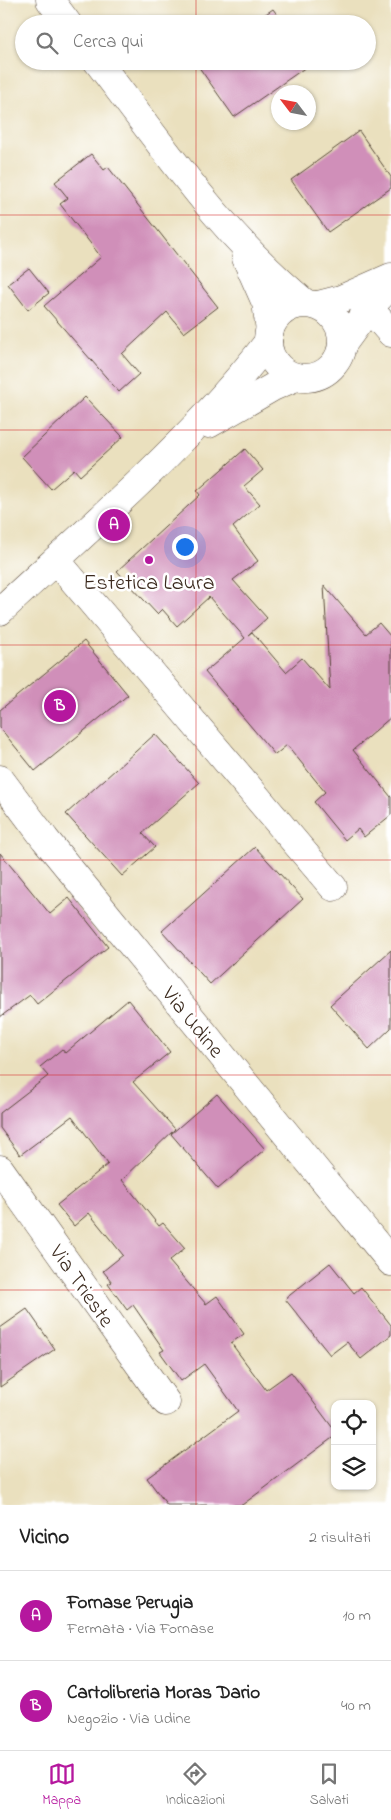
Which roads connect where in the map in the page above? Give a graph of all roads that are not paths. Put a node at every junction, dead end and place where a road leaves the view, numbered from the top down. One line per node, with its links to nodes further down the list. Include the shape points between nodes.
1 (50, 0): 2 (street)
2 (61, 15)
3 (104, 70): 4 (street)
4 (235, 236): 7 (street, via 276,279); 10 (street, via 266,303)
5 (391, 277): 7 (street, via 341,299)
6 (391, 285): 8 (street)
7 (312, 304): 10 (street, via 293,305 282,311); 11 (street, via 329,311 337,320 342,332)
8 (369, 308): 9 (street); 11 (street)
9 (391, 333)
10 (269, 336): 12 (street, via 276,363); 13 (street, via 241,376)
11 (342, 345): 12 (street, via 339,357 321,374 309,378)
12 (296, 377): 13 (street)
13 (186, 437): 14 (street)
14 (56, 560): 15 (street); 17 (street)
15 (0, 611)
16 (0, 780): 19 (street, Via Udine)
17 (333, 887)
18 (0, 1169): 20 (street, Via Trieste)
19 (391, 1262)
20 (166, 1402)

